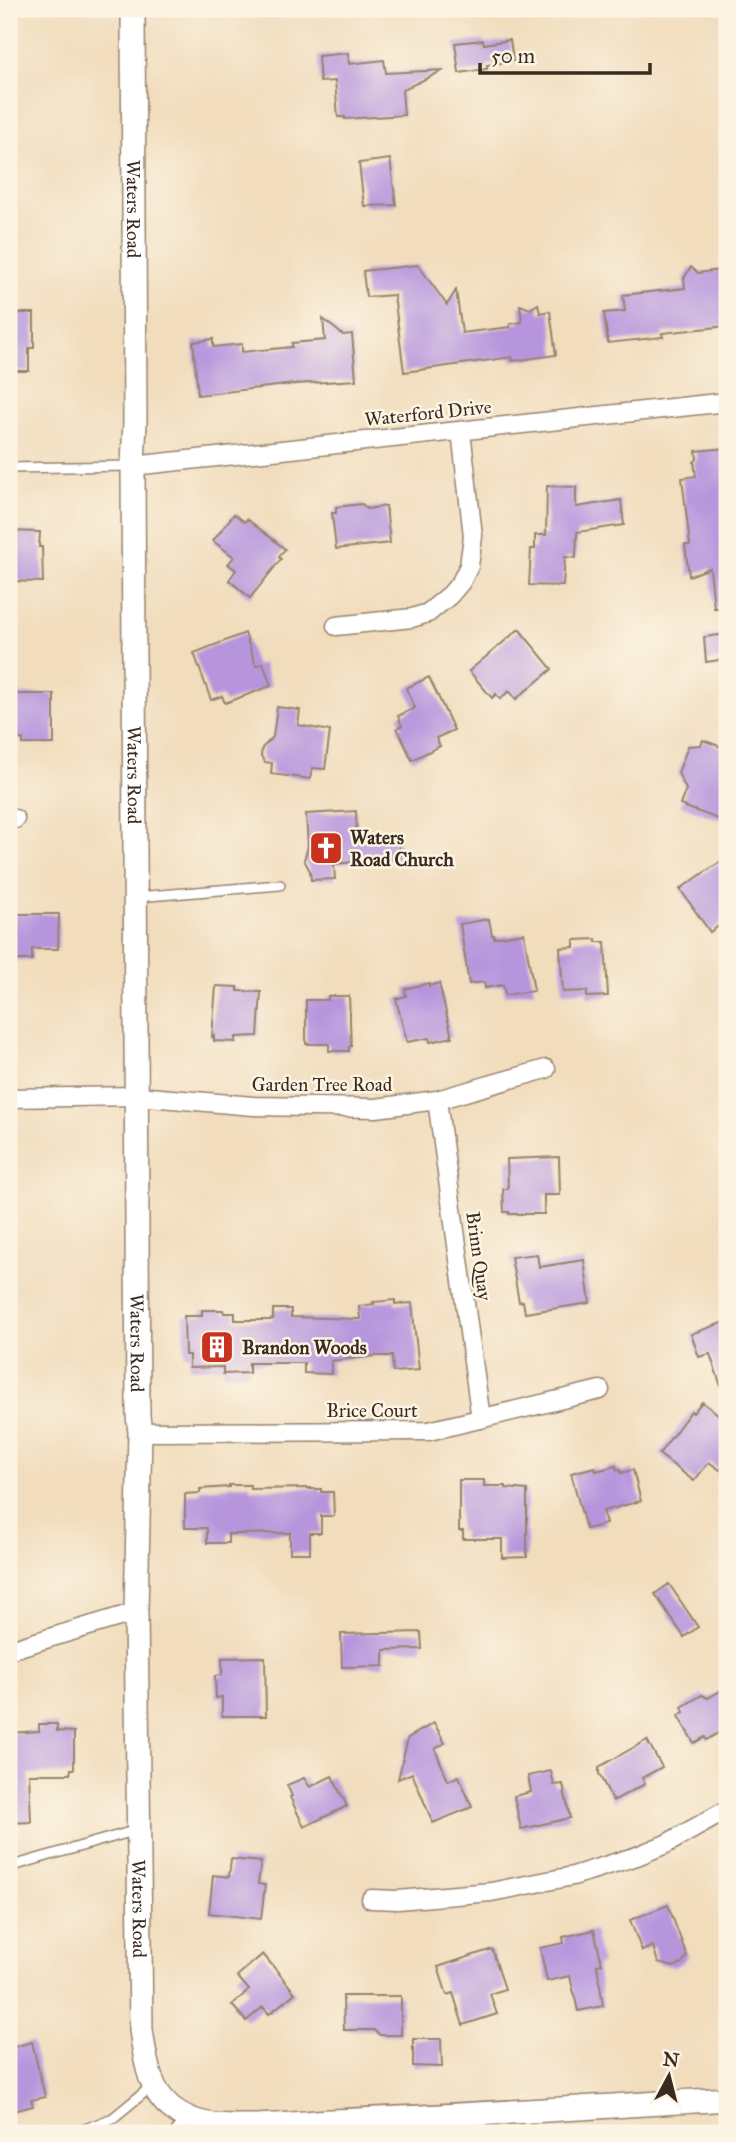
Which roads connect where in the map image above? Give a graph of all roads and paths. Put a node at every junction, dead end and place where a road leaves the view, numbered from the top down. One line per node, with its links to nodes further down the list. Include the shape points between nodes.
1 (133, 9): 4 (street, Waters Road)
2 (727, 402): 3 (street, Waterford Drive)
3 (461, 430): 4 (street, Waterford Drive); 6 (street, via 473,536 469,566 461,582 428,613)
4 (133, 466): 5 (lane); 8 (street, Waters Road)
5 (9, 468)
6 (336, 626)
7 (280, 885): 8 (lane)
8 (135, 897): 10 (street, Waters Road)
9 (546, 1069): 12 (street, Garden Tree Road)
10 (136, 1096): 11 (street, Garden Tree Road); 12 (street, Garden Tree Road, via 293,1107 376,1108); 15 (street, Waters Road)
11 (9, 1098)
12 (437, 1100): 14 (street, Brinn Quay)
13 (600, 1390): 14 (street, Brice Court)
14 (481, 1419): 15 (street, Brice Court, via 429,1431)
15 (140, 1432): 16 (street, Waters Road)
16 (136, 1612): 17 (street); 19 (street, Waters Road)
17 (9, 1650)
18 (727, 1810): 21 (street, via 647,1852 573,1876 491,1892)
19 (139, 1830): 20 (lane); 22 (street, Waters Road, via 141,2030)
20 (9, 1867)
21 (371, 1899)
22 (153, 2085): 24 (street, Waters Road); 26 (lane, via 113,2119)
23 (727, 2099): 25 (street, Waters Road)
24 (181, 2125): 25 (street, Waters Road, via 193,2120 232,2126)
25 (419, 2125)
26 (75, 2133)

